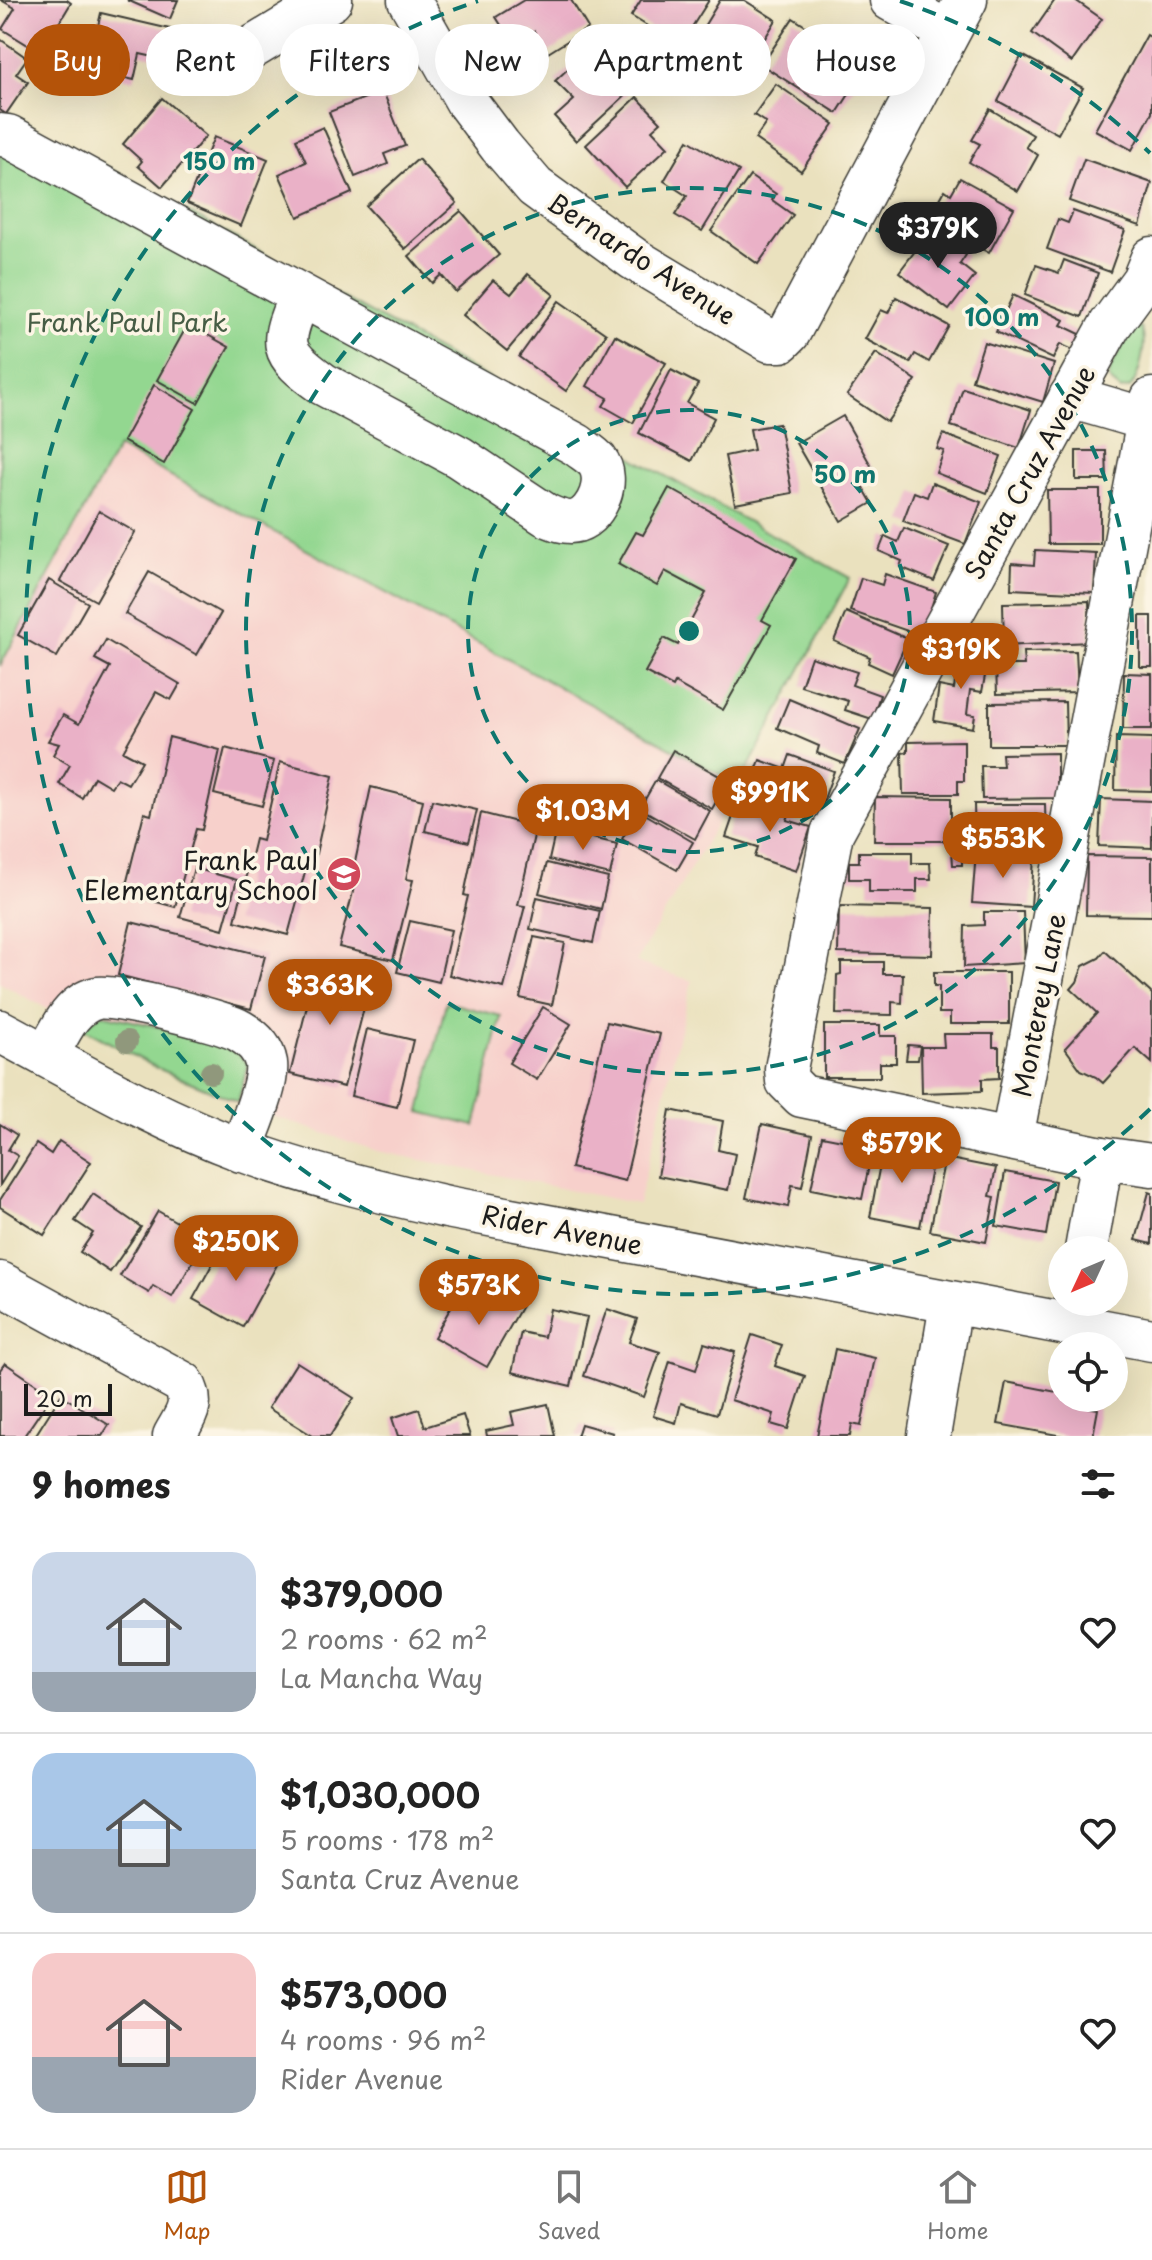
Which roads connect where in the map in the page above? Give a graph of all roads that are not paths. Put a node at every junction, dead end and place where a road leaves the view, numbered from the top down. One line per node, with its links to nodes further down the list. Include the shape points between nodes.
1 (331, 0): 5 (street)
2 (409, 0): 4 (street, Bernardo Avenue, via 467,102 535,187 634,259 770,341 781,341 789,333)
3 (891, 0): 4 (street)
4 (957, 16)
5 (264, 41)
6 (0, 135): 8 (street)
7 (1150, 281): 9 (street, Santa Cruz Avenue, via 1110,325)
8 (300, 295): 8 (street, via 577,445 598,462 603,475 603,488 588,515 575,522 558,520 459,457 305,371 285,344)
9 (1070, 397): 10 (street); 13 (street, Santa Cruz Avenue, via 832,833 786,1069 787,1081 802,1096)
10 (1150, 410): 13 (street, Monterey Lane)
11 (0, 1031): 12 (street, Rider Avenue)
12 (47, 1056): 14 (street, Rider Avenue); 14 (street, via 74,1011 97,998 236,1028 254,1040 266,1064)
13 (1012, 1138): 15 (street, Santa Cruz Avenue)
14 (241, 1151): 19 (street, Rider Avenue, via 352,1186 447,1207)
15 (1102, 1158): 16 (street, Santa Cruz Avenue); 17 (street)
16 (1152, 1165)
17 (1088, 1236)
18 (0, 1283): 23 (street, via 183,1383 190,1395 189,1408)
19 (951, 1304): 20 (street, Rider Avenue); 24 (street)
20 (1048, 1312)
21 (1081, 1316): 22 (street, Rider Avenue)
22 (1152, 1340)
23 (174, 1436)
24 (929, 1436)

